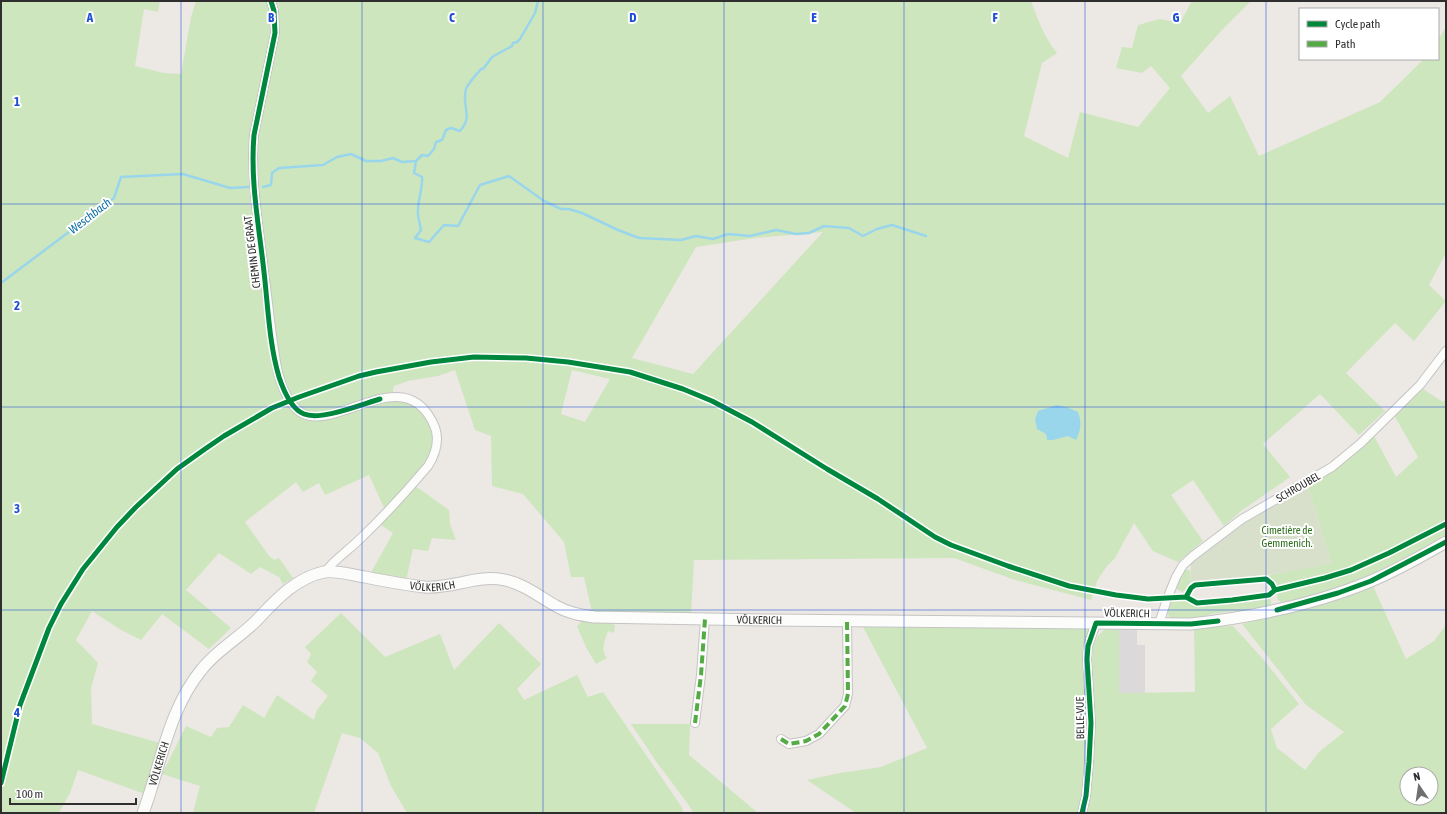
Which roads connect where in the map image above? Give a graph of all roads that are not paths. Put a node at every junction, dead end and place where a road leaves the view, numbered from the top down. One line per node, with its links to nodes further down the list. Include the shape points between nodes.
1 (272, 1): 4 (street, CHEMIN DE GRAAT, via 275,33 254,136 254,181 270,327 276,365 286,395 299,412 305,415 325,415 390,397 410,399 429,414 437,434 434,456 428,466 378,522)
2 (1446, 351): 8 (street, SCHROUBEL, via 1420,386 1332,467 1242,519 1183,565 1167,599)
3 (1446, 542): 8 (main road, VÖLKERICH, via 1371,581 1338,593 1244,617 1191,624)
4 (325, 572): 5 (main road, VÖLKERICH, via 341,572 426,587 496,578 519,585 556,606 580,615); 11 (main road, VÖLKERICH, via 301,581 285,592 201,670 188,688 175,715)
5 (705, 619): 6 (main road, VÖLKERICH); 9 (street)
6 (847, 621): 7 (main road, VÖLKERICH); 10 (street, via 848,694 845,706 819,734 806,741 789,744)
7 (1096, 623): 8 (main road, VÖLKERICH); 12 (street, BELLE-VUE, via 1088,646 1087,658 1091,723 1090,762)
8 (1159, 624)
9 (695, 723)
10 (781, 739)
11 (143, 813)
12 (1082, 813)

